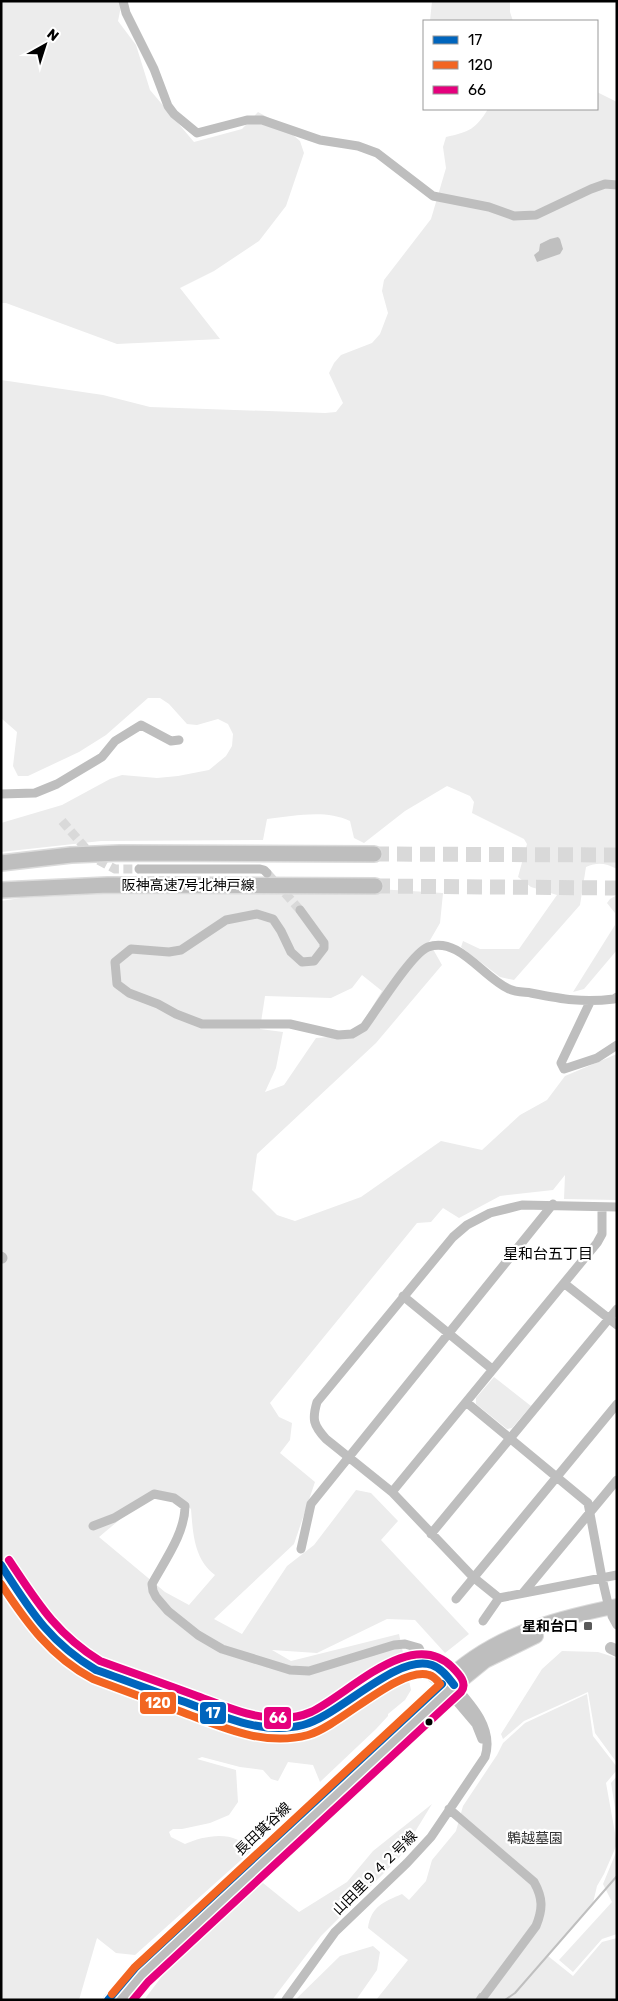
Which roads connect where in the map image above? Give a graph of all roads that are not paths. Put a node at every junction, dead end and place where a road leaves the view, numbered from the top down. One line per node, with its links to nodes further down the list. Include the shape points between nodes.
1 (123, 1): 2 (street, via 168,106 197,133 248,120 262,120 320,140 358,146 377,153 433,196 489,207 514,216 536,215 591,188)
2 (617, 185)
3 (179, 740): 4 (street, via 171,741 141,725 115,741 102,758 57,784 35,793)
4 (1, 794)
5 (374, 854): 6 (highway, via 120,853)
6 (1, 863)
7 (139, 869): 8 (street, via 260,869)
8 (266, 873)
9 (375, 886): 10 (highway, 阪神高速7号北神戸線, via 108,885)
10 (1, 890)
11 (300, 910): 13 (street, via 324,943 314,961 302,962 291,952 272,919 257,914 226,920 181,950 169,952 137,948 124,952 116,962 117,984 129,993 202,1024 290,1024 338,1035 352,1034 364,1027 413,959 426,947 442,945 458,951 508,989)
12 (617, 997): 13 (street)
13 (590, 1002): 14 (street, via 561,1063 564,1069 597,1058)
14 (617, 1045)
15 (553, 1204): 16 (street); 19 (street, via 522,1205 490,1213 467,1225); 23 (street)
16 (602, 1206): 17 (street); 18 (street, via 602,1234)
17 (617, 1207)
18 (565, 1284): 21 (street); 24 (street)
19 (402, 1296): 23 (street); 28 (street, via 318,1402 313,1415 316,1429)
20 (617, 1309): 21 (street)
21 (609, 1318): 22 (street); 27 (street)
22 (617, 1325)
23 (448, 1334): 24 (street); 28 (street)
24 (492, 1369): 25 (street)
25 (466, 1402): 27 (street); 31 (street)
26 (617, 1404): 29 (street)
27 (510, 1438): 29 (street); 34 (street)
28 (348, 1458): 31 (street); 35 (street, via 312,1504)
29 (557, 1477): 32 (street, via 588,1503); 38 (street)
30 (617, 1480): 32 (street)
31 (392, 1492): 34 (street)
32 (590, 1512): 39 (street); 40 (street)
33 (93, 1526): 45 (street, via 114,1518 154,1494 174,1498 185,1506 181,1529 152,1584 152,1591 168,1611 222,1649 298,1672 406,1644 419,1648 422,1655)
34 (431, 1534): 38 (street)
35 (301, 1548)
36 (1, 1565): 45 (street, via 52,1639 79,1661 247,1725 272,1729 314,1722 396,1670)
37 (617, 1575): 39 (street)
38 (473, 1577): 41 (street); 42 (street)
39 (602, 1578): 40 (street); 43 (street)
40 (523, 1593): 41 (street)
41 (499, 1598): 44 (street)
42 (456, 1599)
43 (614, 1614): 46 (main road, via 577,1614 520,1632 480,1652)
44 (483, 1621)
45 (419, 1664): 46 (street, via 429,1664 438,1669)
46 (448, 1684): 47 (street, 山田里９４２号線, via 476,1712 486,1732 488,1750); 48 (street, 長田箕谷線, via 136,1967); 49 (street, 長田箕谷線, via 169,1949)
47 (449, 1809): 50 (street, 山田里９４２号線, via 431,1837 407,1863 335,1932); 51 (street, via 534,1882 542,1903 536,1926)
48 (108, 2000)
49 (120, 2000)
50 (286, 2000)
51 (481, 2000)

